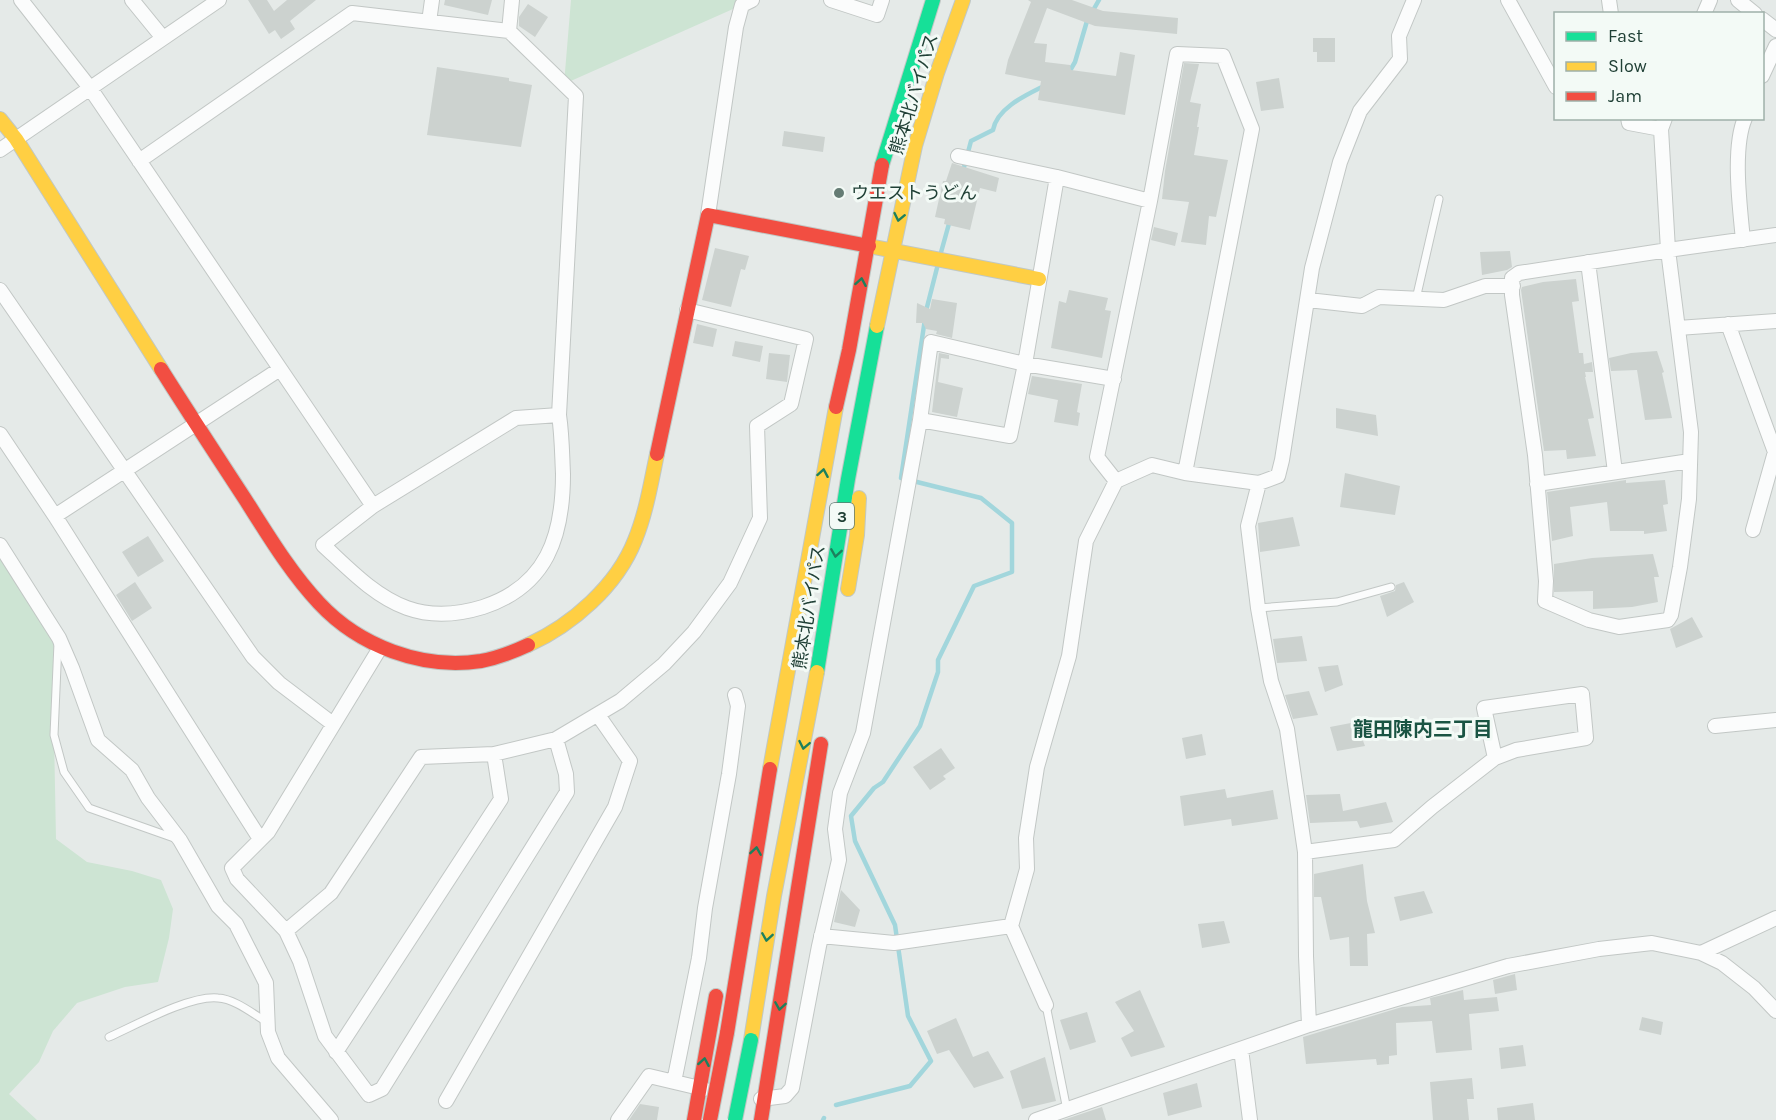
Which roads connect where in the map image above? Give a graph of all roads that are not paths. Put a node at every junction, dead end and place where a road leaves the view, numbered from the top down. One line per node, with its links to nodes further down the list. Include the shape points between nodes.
1 (21, 0): 23 (street)
2 (132, 0): 19 (street)
3 (219, 0): 19 (street)
4 (432, 0): 16 (street)
5 (512, 0): 18 (street)
6 (752, 0): 35 (street, via 742,5 736,27)
7 (831, 0): 8 (street, via 877,15)
8 (882, 0)
9 (933, 0): 38 (main road, 熊本北バイパス / 3, via 882,164)
10 (963, 0): 40 (main road, 熊本北バイパス / 3, one-way to 40, via 915,146)
11 (1414, 0): 46 (street, via 1399,36 1400,59 1360,111 1340,162 1312,268)
12 (1508, 0): 22 (street)
13 (1738, 0): 14 (street)
14 (1753, 12)
15 (1764, 21): 17 (street)
16 (429, 22): 18 (street); 31 (street, via 352,13)
17 (1776, 30)
18 (509, 31): 55 (street, via 576,96)
19 (163, 38): 23 (street)
20 (1776, 46): 21 (street)
21 (1764, 72)
22 (1554, 83)
23 (90, 88): 28 (street); 31 (street)
24 (0, 119): 28 (main road)
25 (1628, 120): 27 (street)
26 (1745, 120): 37 (street, via 1739,147)
27 (1663, 124): 39 (street)
28 (16, 139): 29 (street); 57 (main road)
29 (0, 150)
30 (958, 156): 32 (street)
31 (139, 161): 52 (street)
32 (1057, 177): 34 (street); 42 (street)
33 (1439, 199): 45 (lane)
34 (1150, 201): 53 (street); 62 (street, via 1177,54 1223,56 1252,129)
35 (708, 215): 38 (main road); 47 (main road)
36 (1776, 235): 37 (street)
37 (1743, 240): 39 (street)
38 (868, 246): 40 (main road); 75 (main road, 熊本北バイパス / 3, one-way to 38)
39 (1668, 250): 41 (street); 50 (street)
40 (892, 251): 42 (main road); 54 (main road, 熊本北バイパス / 3)
41 (1588, 262): 43 (street, via 1516,273); 61 (street)
42 (1040, 279): 51 (street)
43 (1513, 286): 45 (street, via 1485,286 1444,300); 65 (street)
44 (0, 290): 60 (street)
45 (1416, 298): 46 (street, via 1379,297 1362,306)
46 (1308, 300): 64 (street, via 1278,476)
47 (687, 310): 74 (main road, via 637,537 600,592 567,623 501,657 478,662 427,662); 77 (street, via 806,339 791,404 757,426 760,518 730,583 694,632 664,664)
48 (1776, 321): 49 (street)
49 (1728, 324): 50 (street); 68 (street, via 1774,452)
50 (1678, 328): 59 (street, via 1691,432)
51 (1025, 364): 53 (street); 56 (street, via 1010,436); 56 (street, via 931,342)
52 (280, 369): 57 (street); 66 (street)
53 (1114, 379): 63 (street, via 1097,457)
54 (862, 408): 71 (main road, via 857,535); 111 (main road, 熊本北バイパス / 3, one-way to 111, bridge)
55 (559, 415): 66 (street, via 516,418); 66 (street, via 563,496 557,536 534,575 498,600 469,611 442,614 405,607 371,588 323,545)
56 (920, 420): 92 (street, via 863,734 840,793 836,829 839,860)
57 (195, 424): 60 (street); 74 (main road, via 305,586 333,617)
58 (0, 434): 67 (street)
59 (1690, 461): 61 (street); 65 (street, via 1680,567 1668,620 1619,627 1589,620 1545,601)
60 (124, 470): 67 (street); 79 (street, via 253,657)
61 (1615, 472): 65 (street)
62 (1185, 473): 63 (street, via 1152,465); 64 (street)
63 (1116, 481): 90 (street, via 1086,541 1069,656 1037,767 1026,838 1027,869)
64 (1259, 483): 72 (street, via 1248,526)
65 (1538, 484)
66 (373, 506)
67 (55, 516): 85 (street)
68 (1753, 530)
69 (0, 545): 73 (street)
70 (1391, 587): 72 (lane, via 1337,602)
71 (846, 603)
72 (1258, 608): 88 (street, via 1271,681 1287,729)
73 (59, 638): 86 (street, via 98,740 132,770); 86 (lane, via 54,735 64,772 89,808)
74 (380, 648): 79 (street)
75 (784, 693): 87 (main road, via 762,759); 110 (main road, 熊本北バイパス / 3, one-way to 75, bridge)
76 (735, 695): 102 (street, via 738,706 729,774 692,1000)
77 (598, 715): 82 (street); 105 (street, via 630,761 615,807)
78 (1776, 720): 80 (street)
79 (333, 724): 85 (street, via 268,832)
80 (1715, 726)
81 (824, 727): 104 (main road, one-way to 104)
82 (556, 739): 83 (street); 101 (street, via 567,792 382,1089 369,1095)
83 (494, 754): 91 (street, via 421,757 332,893); 101 (street, via 501,799)
84 (1495, 758): 84 (street, via 1516,750 1586,738 1582,694 1484,708); 88 (street, via 1394,840)
85 (260, 839): 91 (street, via 232,868 237,879)
86 (180, 840): 97 (street, via 218,906 236,924 266,983)
87 (743, 850)
88 (1305, 852): 98 (street)
89 (1776, 918): 93 (street)
90 (1011, 926): 92 (street, via 894,943); 95 (street)
91 (286, 931): 101 (street, via 325,1036)
92 (821, 936): 104 (street, via 792,1088 785,1096)
93 (1701, 953): 96 (street, via 1722,963); 98 (street, via 1652,943 1509,966)
94 (717, 986): 103 (main road, one-way to 94)
95 (1046, 1005): 106 (lane)
96 (1776, 1011)
97 (268, 1022): 99 (lane, via 233,1002 218,998 194,1000); 107 (street, via 278,1058)
98 (1310, 1025): 100 (street)
99 (110, 1037)
100 (1241, 1049): 106 (street); 114 (street)
101 (336, 1052)
102 (674, 1082): 103 (street); 108 (street, via 650,1076)
103 (700, 1088): 104 (street); 109 (main road)
104 (765, 1100): 112 (main road)
105 (446, 1101)
106 (1067, 1110): 113 (street)
107 (331, 1120)
108 (618, 1120)
109 (694, 1120)
110 (710, 1120)
111 (735, 1120)
112 (761, 1120)
113 (1036, 1120)
114 (1250, 1120)

